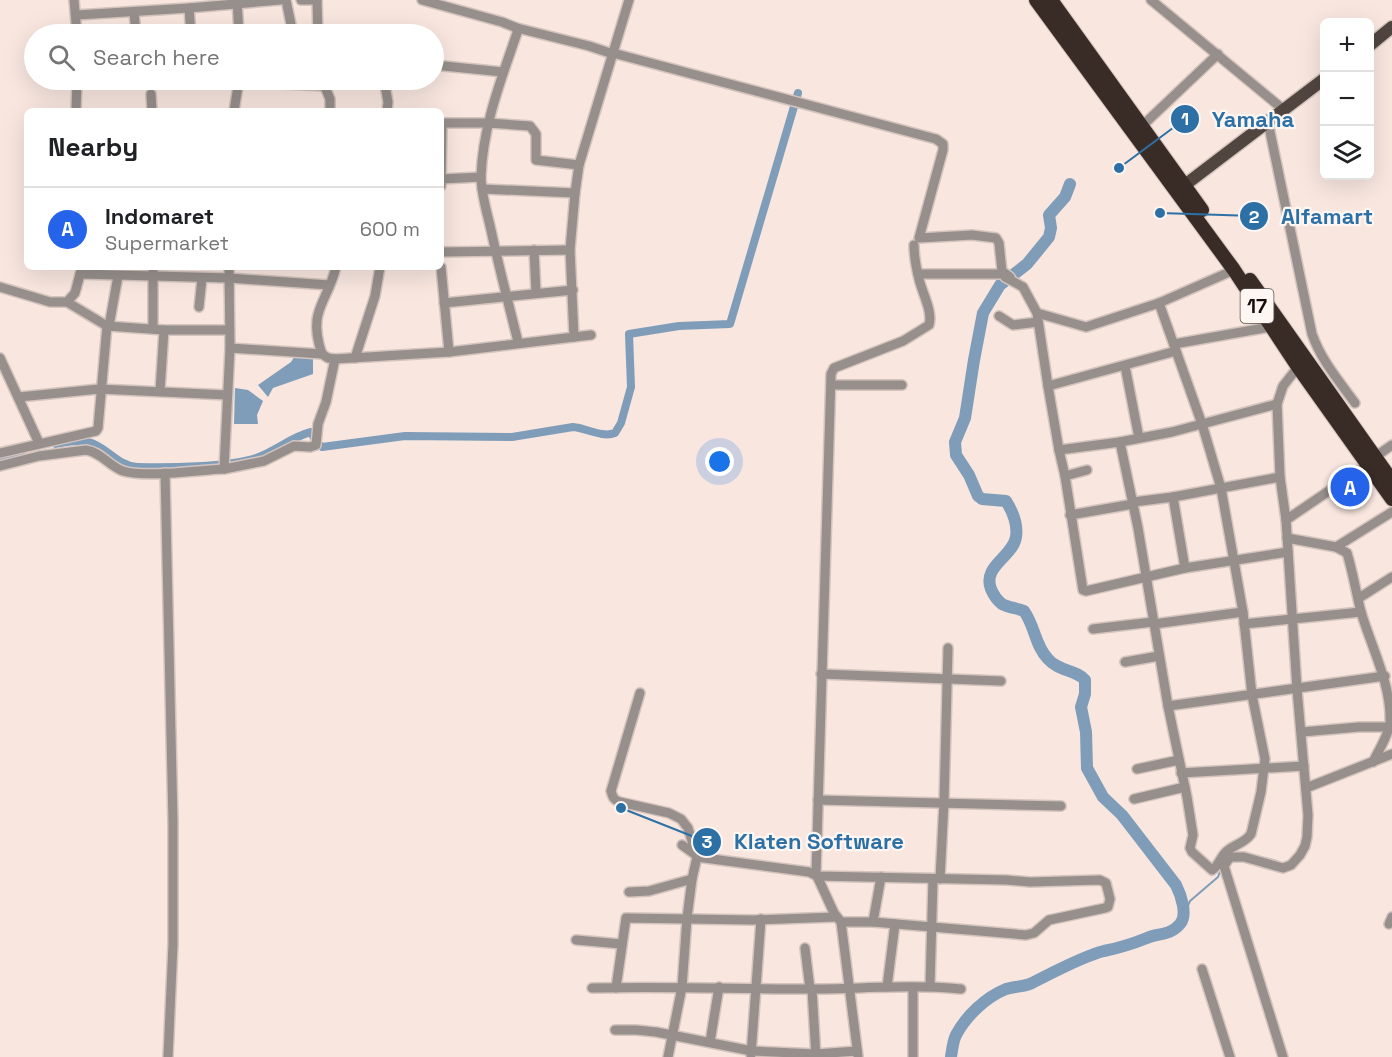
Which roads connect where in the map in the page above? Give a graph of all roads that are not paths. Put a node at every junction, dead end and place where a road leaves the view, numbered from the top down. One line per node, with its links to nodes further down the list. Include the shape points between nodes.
1 (74, 0): 15 (street)
2 (280, 0): 11 (street)
3 (286, 0): 20 (street)
4 (301, 0): 5 (street)
5 (317, 0): 21 (street)
6 (422, 0): 23 (street)
7 (629, 0): 25 (street)
8 (1036, 0): 49 (highway, 17)
9 (1051, 0): 44 (highway, 17)
10 (1151, 0): 26 (street)
11 (237, 2): 13 (street); 19 (street)
12 (161, 5): 13 (street); 14 (street)
13 (189, 8): 18 (street)
14 (134, 12): 15 (street); 17 (street)
15 (76, 15): 16 (street)
16 (76, 24)
17 (135, 24)
18 (190, 24)
19 (238, 24)
20 (291, 24)
21 (318, 24)
22 (1392, 27): 24 (main road)
23 (517, 28): 25 (street); 28 (street)
24 (1374, 42)
25 (613, 53): 45 (street); 65 (street, via 936,139 944,150 919,238 996,237)
26 (1218, 54): 40 (street); 44 (street)
27 (444, 66): 28 (street)
28 (503, 72): 43 (street)
29 (1320, 82): 40 (main road)
30 (77, 90): 35 (street)
31 (237, 90): 37 (street)
32 (326, 90): 38 (street)
33 (386, 90): 39 (street)
34 (151, 94): 36 (street)
35 (76, 108)
36 (152, 108)
37 (234, 108)
38 (330, 108)
39 (387, 108)
40 (1284, 110): 41 (main road)
41 (1268, 122): 49 (main road); 103 (street, via 1312,334 1326,364)
42 (444, 123): 43 (street)
43 (488, 123): 45 (street, via 530,126 536,134 538,162); 46 (street)
44 (1141, 127): 49 (highway, 17)
45 (579, 165): 50 (street)
46 (481, 177): 47 (street); 48 (street)
47 (444, 181)
48 (482, 189): 50 (street); 54 (street)
49 (1181, 189): 60 (highway, 17); 105 (highway, 17)
50 (575, 193): 53 (street)
51 (915, 245): 63 (street)
52 (534, 250): 53 (street); 54 (street); 71 (street)
53 (570, 250): 70 (street)
54 (495, 251): 55 (street); 72 (street)
55 (444, 252)
56 (229, 270): 67 (street)
57 (335, 270): 68 (street)
58 (379, 270): 92 (street)
59 (441, 270): 74 (street)
60 (1234, 270): 75 (street); 80 (highway, 17)
61 (81, 271): 64 (street); 73 (street)
62 (154, 272): 64 (street); 66 (street); 81 (street)
63 (918, 274): 65 (street); 96 (street, via 929,325 903,341 834,368)
64 (118, 276): 79 (street)
65 (1006, 277): 78 (street, via 1023,287)
66 (202, 278): 67 (street); 76 (street)
67 (229, 278): 68 (street); 83 (street)
68 (329, 285): 90 (street, via 317,314)
69 (0, 287): 73 (street, via 50,303)
70 (573, 290): 71 (street); 85 (street)
71 (536, 293): 72 (street)
72 (507, 296): 74 (street); 86 (street)
73 (68, 302): 79 (street)
74 (444, 303): 89 (street)
75 (1158, 303): 78 (street, via 1086,327); 88 (street)
76 (199, 307)
77 (999, 316): 78 (street, via 1013,325)
78 (1038, 317): 98 (street)
79 (108, 326): 81 (street); 99 (street)
80 (1270, 327): 88 (street); 95 (highway, 17)
81 (153, 329): 82 (street)
82 (164, 330): 83 (street); 100 (street)
83 (229, 330): 87 (street)
84 (591, 334): 85 (street)
85 (574, 337): 86 (street)
86 (518, 342): 89 (street)
87 (230, 348): 90 (street); 101 (street)
88 (1175, 348): 94 (street); 106 (street)
89 (449, 352): 92 (street)
90 (322, 354): 93 (street)
91 (0, 358): 102 (street)
92 (355, 358): 93 (street)
93 (335, 359): 115 (street, via 316,445 294,446 264,461)
94 (1125, 366): 98 (street); 107 (street)
95 (1298, 367): 104 (street, via 1283,386); 105 (highway, 17)
96 (831, 385): 97 (street); 145 (street)
97 (902, 385)
98 (1048, 386): 111 (street)
99 (100, 389): 100 (street); 102 (street); 109 (street, via 97,431)
100 (160, 391): 101 (street)
101 (227, 395): 115 (street)
102 (19, 398): 109 (street)
103 (1355, 403)
104 (1277, 404): 106 (street); 119 (street)
105 (1341, 418): 113 (highway, 17)
106 (1202, 424): 107 (street); 121 (street)
107 (1139, 438): 108 (street)
108 (1120, 442): 111 (street); 124 (street)
109 (39, 443): 112 (street)
110 (1392, 445): 113 (street)
111 (1059, 450): 118 (street)
112 (0, 453)
113 (1371, 461): 120 (highway, 17); 123 (highway, 17); 127 (street)
114 (0, 466): 117 (street, via 86,450 125,471)
115 (224, 469): 117 (street)
116 (1087, 470): 118 (street)
117 (165, 473): 203 (street, via 173,822)
118 (1065, 476): 126 (street)
119 (1280, 477): 121 (street); 127 (street)
120 (1392, 481)
121 (1221, 488): 122 (street); 131 (street)
122 (1173, 497): 124 (street); 132 (street)
123 (1392, 499)
124 (1133, 503): 126 (street); 133 (street)
125 (1392, 512): 129 (street)
126 (1070, 515): 133 (street, via 1083,590)
127 (1286, 519): 128 (street)
128 (1287, 538): 129 (street); 130 (street)
129 (1336, 547): 135 (street, via 1347,553)
130 (1288, 552): 131 (street); 138 (street)
131 (1233, 560): 132 (street); 136 (street)
132 (1185, 568): 133 (street)
133 (1145, 576): 139 (street)
134 (1392, 577): 135 (street)
135 (1359, 598): 137 (street)
136 (1243, 612): 139 (street); 140 (street)
137 (1361, 612): 138 (street); 146 (street)
138 (1293, 619): 140 (street); 149 (street)
139 (1153, 623): 141 (street); 143 (street)
140 (1244, 624): 151 (street)
141 (1093, 629)
142 (948, 648): 147 (street)
143 (1159, 656): 144 (street); 152 (street)
144 (1125, 662)
145 (821, 674): 147 (street); 165 (street)
146 (1385, 676): 149 (street); 153 (street)
147 (947, 680): 148 (street); 166 (street)
148 (1001, 681)
149 (1297, 689): 151 (street); 154 (street)
150 (640, 693): 169 (street, via 612,797 681,819)
151 (1252, 695): 152 (street); 160 (street)
152 (1168, 706): 156 (street)
153 (1389, 727): 154 (street); 157 (street)
154 (1302, 732): 158 (street)
155 (1392, 754): 157 (street)
156 (1179, 760): 159 (street); 161 (street)
157 (1374, 762): 163 (street)
158 (1304, 766): 160 (street); 163 (street)
159 (1137, 769)
160 (1264, 769): 161 (street); 170 (street, via 1251,834 1227,851)
161 (1181, 773): 162 (street)
162 (1185, 787): 164 (street); 170 (street, via 1193,835 1190,848 1208,869)
163 (1306, 788): 170 (street, via 1307,837 1291,865 1280,868 1237,856)
164 (1134, 799)
165 (818, 800): 166 (street); 171 (street)
166 (944, 802): 167 (street); 174 (street)
167 (1061, 806)
168 (682, 845): 169 (street)
169 (697, 856): 171 (street); 173 (street)
170 (1222, 864): 207 (street)
171 (817, 876): 172 (street); 178 (street)
172 (881, 877): 174 (street); 179 (street)
173 (692, 879): 175 (street, via 649,891); 176 (street)
174 (937, 879): 181 (street); 181 (street, via 1100,880 1107,886 1110,903 1105,908 1049,920 1026,935)
175 (629, 892)
176 (687, 918): 177 (street); 183 (street, via 626,918); 187 (street)
177 (761, 919): 178 (street); 189 (street)
178 (839, 919): 179 (street); 190 (street)
179 (873, 922): 180 (street)
180 (895, 924): 181 (street); 191 (street)
181 (933, 927): 186 (street)
182 (576, 940): 183 (street)
183 (621, 944): 193 (street)
184 (805, 948): 196 (street)
185 (1202, 969): 206 (street)
186 (930, 986): 194 (street); 195 (street)
187 (682, 987): 188 (street); 193 (street); 198 (street)
188 (719, 987): 189 (street); 199 (street)
189 (756, 987): 196 (street); 200 (street)
190 (849, 987): 191 (street); 196 (street); 201 (street)
191 (886, 987): 194 (street)
192 (592, 988): 193 (street)
193 (616, 988)
194 (913, 988): 205 (street)
195 (961, 988)
196 (811, 989): 202 (street)
197 (615, 1030): 198 (street)
198 (672, 1037): 199 (street); 204 (street)
199 (711, 1042): 200 (street)
200 (752, 1054): 202 (street)
201 (858, 1054): 202 (street)
202 (816, 1055)
203 (168, 1057)
204 (668, 1057)
205 (913, 1057)
206 (1230, 1057)
207 (1283, 1057)

